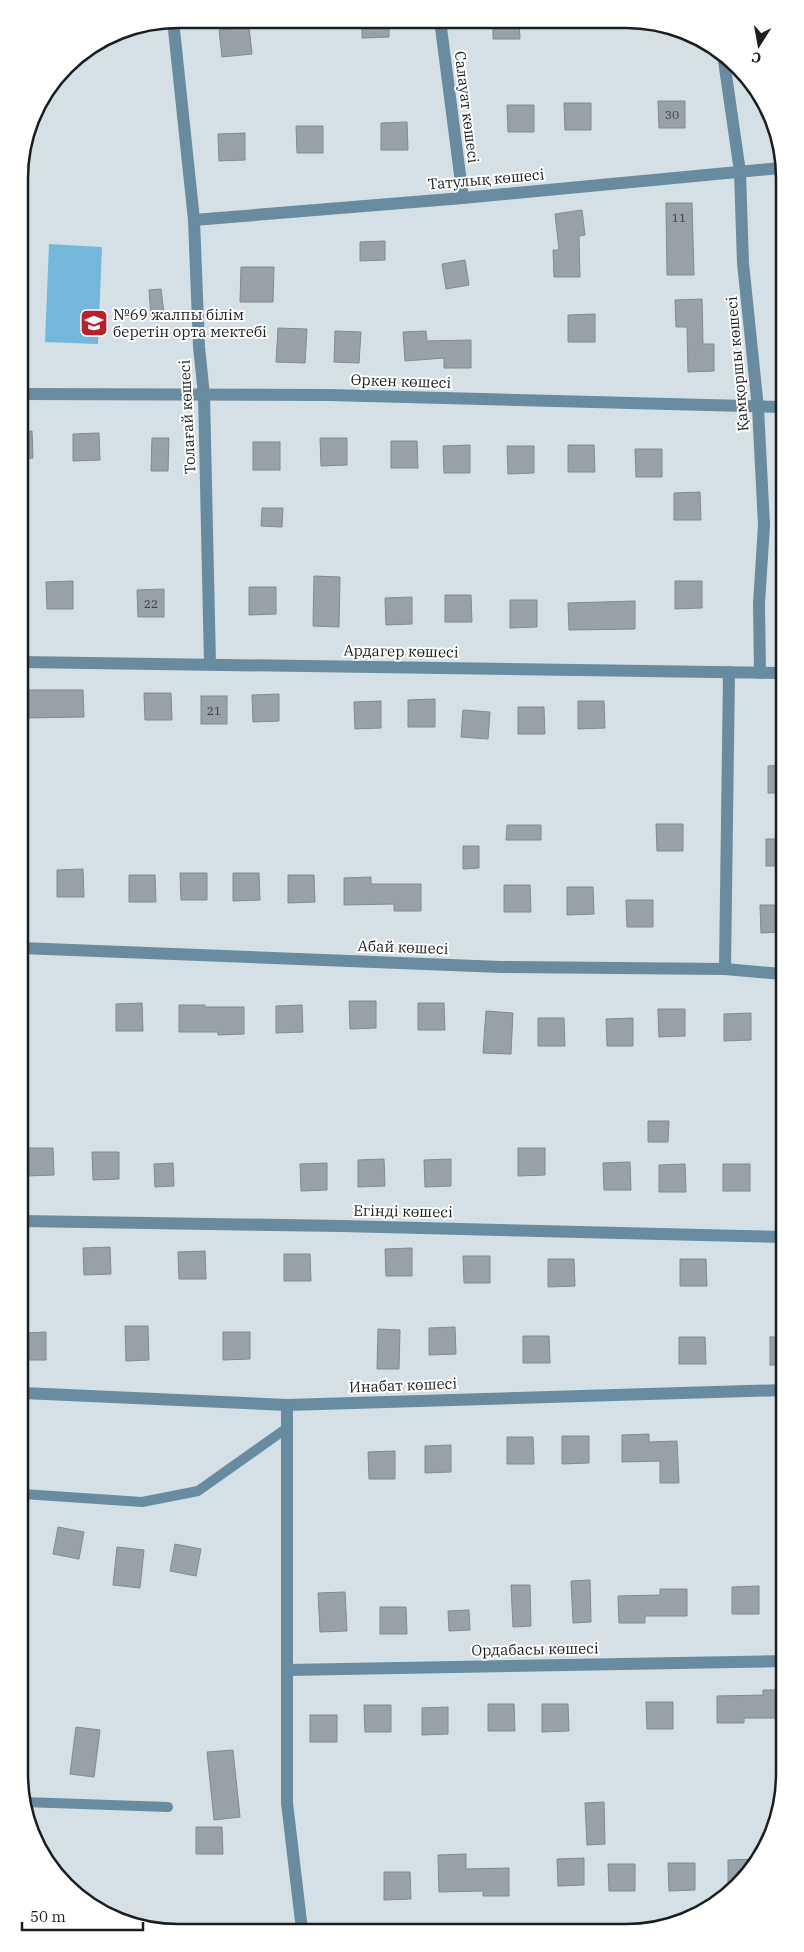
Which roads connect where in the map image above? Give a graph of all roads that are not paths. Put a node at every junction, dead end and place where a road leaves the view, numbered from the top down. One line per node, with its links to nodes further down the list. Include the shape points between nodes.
1 (174, 28): 7 (street, Толағай көшесі)
2 (441, 28): 6 (street, Салауат көшесі)
3 (725, 65): 5 (street, Қамқоршы көшесі)
4 (776, 168): 5 (street, Татулық көшесі)
5 (740, 172): 6 (street, Татулық көшесі); 11 (street, Қамқоршы көшесі, via 743,263)
6 (463, 198): 7 (street, Татулық көшесі)
7 (194, 220): 9 (street, Толағай көшесі)
8 (28, 394): 9 (street, Өркен көшесі)
9 (204, 395): 11 (street, Өркен көшесі, via 329,395); 13 (street, Толағай көшесі)
10 (776, 407): 11 (street, Өркен көшесі)
11 (758, 408): 15 (street, Қамқоршы көшесі, via 764,526 759,604)
12 (28, 662): 13 (street, Ардагер көшесі)
13 (210, 664): 14 (street, Ардагер көшесі)
14 (730, 672): 15 (street, Ардагер көшесі); 18 (street)
15 (760, 673): 16 (street, Ардагер көшесі)
16 (776, 673)
17 (28, 948): 18 (street, Абай көшесі, via 500,967)
18 (725, 969): 19 (street, Абай көшесі)
19 (776, 973)
20 (28, 1221): 21 (street, Егінді көшесі)
21 (776, 1238)
22 (776, 1390): 24 (street, Инабат көшесі)
23 (28, 1393): 24 (street, Инабат көшесі)
24 (287, 1405): 25 (street)
25 (287, 1428): 26 (lane, via 198,1491 142,1502); 28 (street)
26 (28, 1494)
27 (776, 1661): 28 (street, Ордабасы көшесі)
28 (287, 1670): 31 (street, via 288,1803)
29 (31, 1802): 30 (lane)
30 (168, 1807)
31 (301, 1924)

